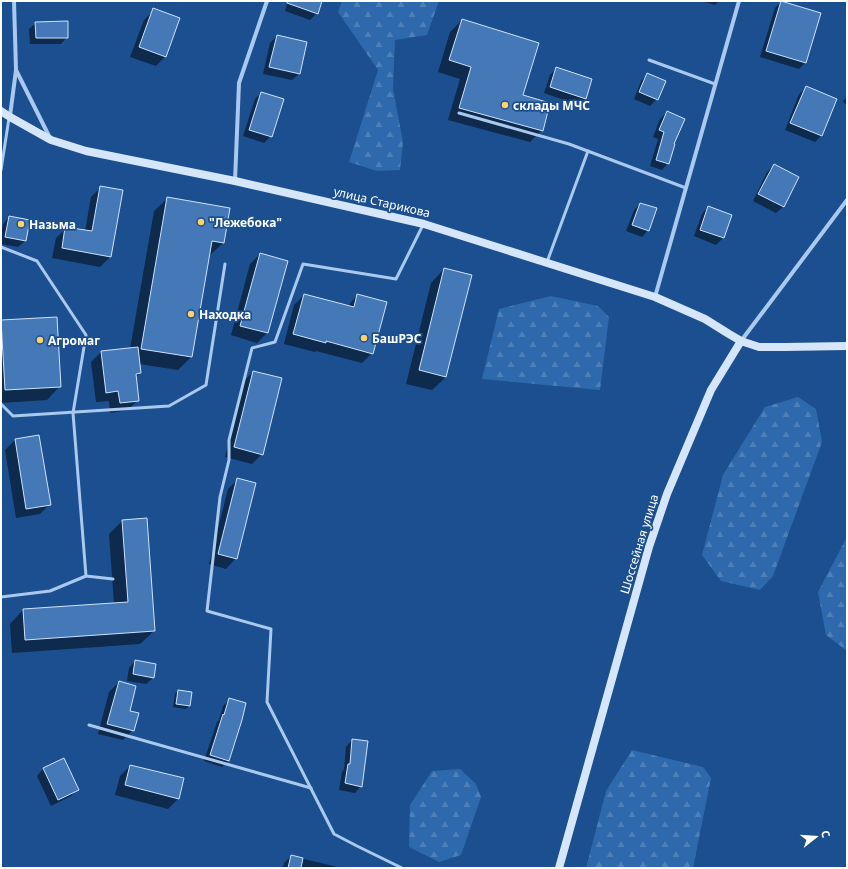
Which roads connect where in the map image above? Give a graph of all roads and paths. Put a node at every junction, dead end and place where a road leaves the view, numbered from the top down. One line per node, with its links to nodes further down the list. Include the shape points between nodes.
1 (14, 1): 5 (street)
2 (267, 1): 13 (street, via 239,83)
3 (739, 1): 6 (street)
4 (650, 60): 6 (lane)
5 (16, 70): 9 (street); 10 (street)
6 (715, 84): 14 (street)
7 (1, 111): 9 (street, улица Старикова)
8 (459, 113): 11 (lane)
9 (10, 117): 10 (street, улица Старикова); 12 (lane)
10 (51, 140): 13 (street, улица Старикова, via 86,151)
11 (588, 151): 14 (lane); 18 (lane)
12 (1, 170)
13 (235, 181): 16 (street, улица Старикова)
14 (686, 188): 20 (street)
15 (847, 200): 21 (street)
16 (424, 224): 18 (street, улица Старикова); 29 (lane, via 396,279 303,264 275,342 252,348 229,440 229,460 220,497 207,611 271,629 267,702)
17 (1, 247): 24 (lane, via 37,261 86,335)
18 (547, 262): 20 (street, улица Старикова)
19 (225, 264): 24 (lane, via 206,385 170,406)
20 (655, 297): 21 (street, улица Старикова, via 705,319)
21 (741, 341): 22 (street, via 759,347); 31 (street, Шоссейная улица, via 710,390 667,494 649,547)
22 (847, 346)
23 (1, 404): 24 (lane, via 14,416)
24 (73, 413): 25 (lane)
25 (86, 576): 26 (lane); 27 (lane, via 50,591)
26 (113, 579)
27 (1, 597)
28 (89, 725): 29 (lane)
29 (311, 788): 30 (lane, via 334,834)
30 (402, 868)
31 (559, 868)

